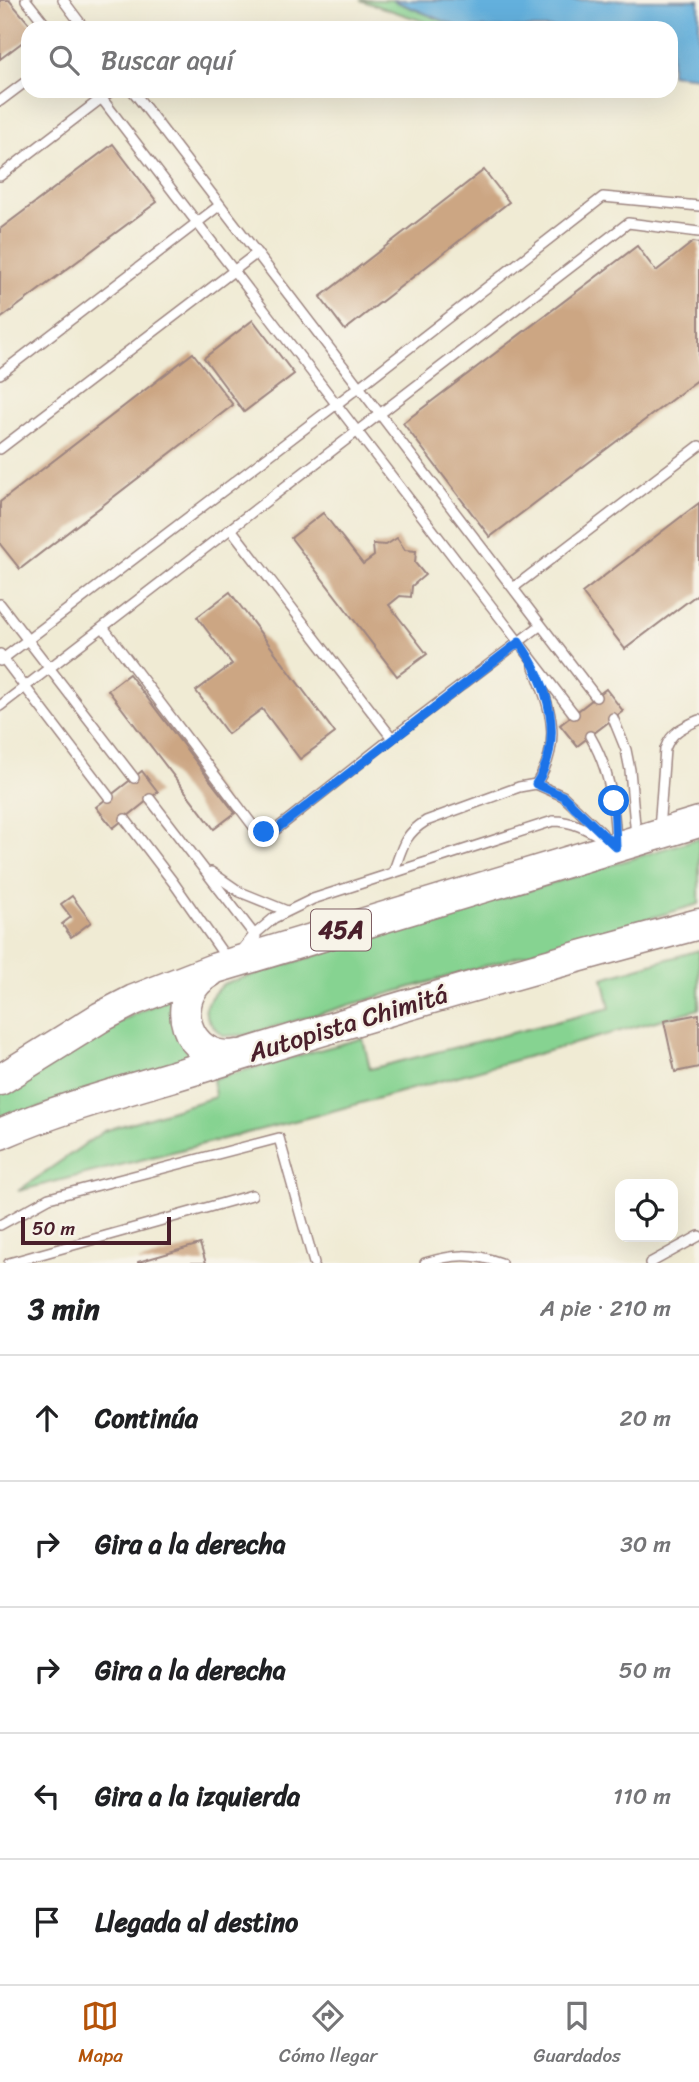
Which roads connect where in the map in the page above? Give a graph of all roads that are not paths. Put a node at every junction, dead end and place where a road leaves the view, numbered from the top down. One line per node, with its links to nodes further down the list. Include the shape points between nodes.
1 (26, 0): 3 (lane)
2 (63, 0): 4 (lane)
3 (42, 21)
4 (80, 21)
5 (21, 85): 9 (lane)
6 (95, 98): 10 (lane)
7 (101, 98): 13 (lane)
8 (138, 98): 11 (lane)
9 (0, 101)
10 (0, 176)
11 (220, 205): 13 (lane); 15 (lane)
12 (699, 206): 18 (lane, via 603,197)
13 (197, 223): 16 (lane); 17 (lane)
14 (699, 232): 20 (lane, via 628,223)
15 (257, 253): 16 (lane); 18 (lane)
16 (234, 271): 19 (lane); 23 (lane)
17 (0, 374)
18 (359, 387): 19 (lane); 20 (lane)
19 (336, 404): 21 (lane); 29 (lane)
20 (381, 415): 21 (lane); 25 (lane)
21 (358, 432): 24 (lane); 30 (lane)
22 (699, 446): 25 (lane)
23 (0, 449)
24 (231, 529): 28 (lane); 41 (lane)
25 (513, 588): 27 (lane)
26 (0, 604): 29 (lane)
27 (541, 625): 30 (lane); 35 (lane)
28 (103, 627): 33 (lane); 41 (lane, via 254,827 264,832 274,831)
29 (27, 639): 32 (lane); 33 (lane)
30 (519, 642): 31 (lane); 41 (lane)
31 (529, 656): 37 (lane); 43 (lane, via 552,718 551,753)
32 (1, 658): 34 (lane)
33 (49, 668): 34 (lane); 42 (lane)
34 (25, 687): 36 (lane); 44 (lane)
35 (596, 697)
36 (0, 706)
37 (574, 714)
38 (613, 718): 48 (lane, via 626,750)
39 (699, 720): 48 (lane, via 679,729 668,742)
40 (590, 736): 48 (lane, via 611,782 614,801)
41 (393, 738)
42 (134, 778)
43 (536, 784): 48 (lane); 50 (lane, via 416,827 408,835)
44 (109, 797)
45 (150, 799): 49 (lane)
46 (125, 819): 54 (lane, via 173,882)
47 (699, 822): 48 (highway, 45A)
48 (637, 840): 50 (lane, via 553,821); 53 (highway, 45A)
49 (199, 863): 51 (lane, via 240,892); 53 (lane)
50 (393, 873): 51 (lane)
51 (287, 911): 53 (lane)
52 (699, 924): 55 (highway, Autopista Chimitá)
53 (260, 944): 54 (highway, 45A)
54 (224, 966): 55 (highway, via 198,979 187,996 184,1017 191,1037 207,1051 227,1057); 56 (highway, 45A, via 134,1000 65,1037)
55 (247, 1053): 57 (highway, Autopista Chimitá)
56 (0, 1080)
57 (0, 1134)
58 (252, 1195): 61 (lane)
59 (0, 1225): 62 (lane, via 49,1198 279,1138)
60 (699, 1236): 65 (lane)
61 (9, 1263)
62 (314, 1263)
63 (425, 1263): 64 (lane, via 463,1254)
64 (500, 1263)
65 (650, 1263)

